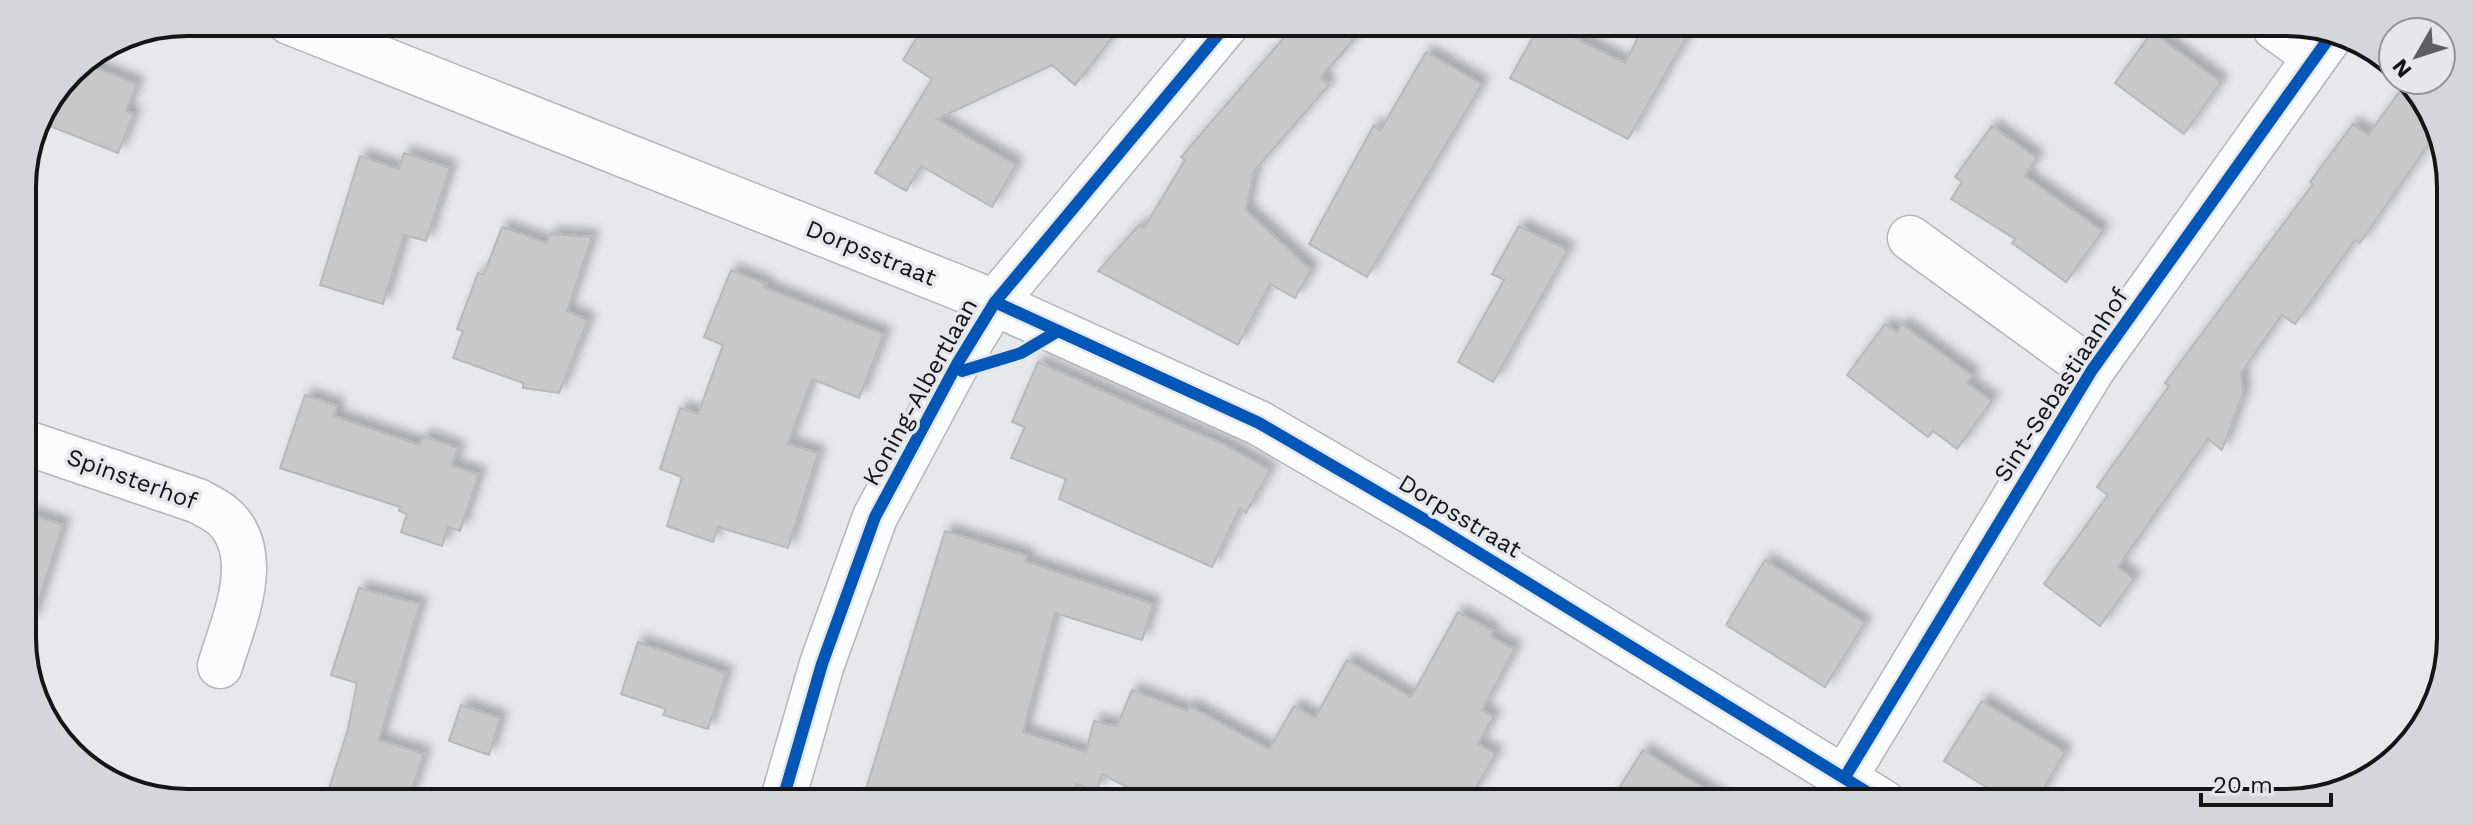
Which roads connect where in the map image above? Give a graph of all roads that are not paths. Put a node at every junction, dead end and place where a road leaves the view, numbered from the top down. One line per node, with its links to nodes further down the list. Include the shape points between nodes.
1 (324, 36): 6 (street, Dorpsstraat)
2 (1217, 36): 6 (street, Koning-Albertlaan)
3 (2304, 37): 4 (street, Sint-Sebastiaanhof)
4 (2324, 43): 7 (street, Sint-Sebastiaanhof)
5 (1910, 238): 7 (street, Sint-Sebastiaanhof)
6 (995, 302): 10 (street, Dorpsstraat, via 1259,423); 11 (street, Koning-Albertlaan, via 875,517 822,664)
7 (2092, 370): 10 (street, Sint-Sebastiaanhof)
8 (36, 446): 9 (street, Spinsterhof, via 198,501 224,516 239,536 244,558 242,591)
9 (220, 666)
10 (1845, 777): 12 (street, Dorpsstraat)
11 (786, 789)
12 (1863, 789)

